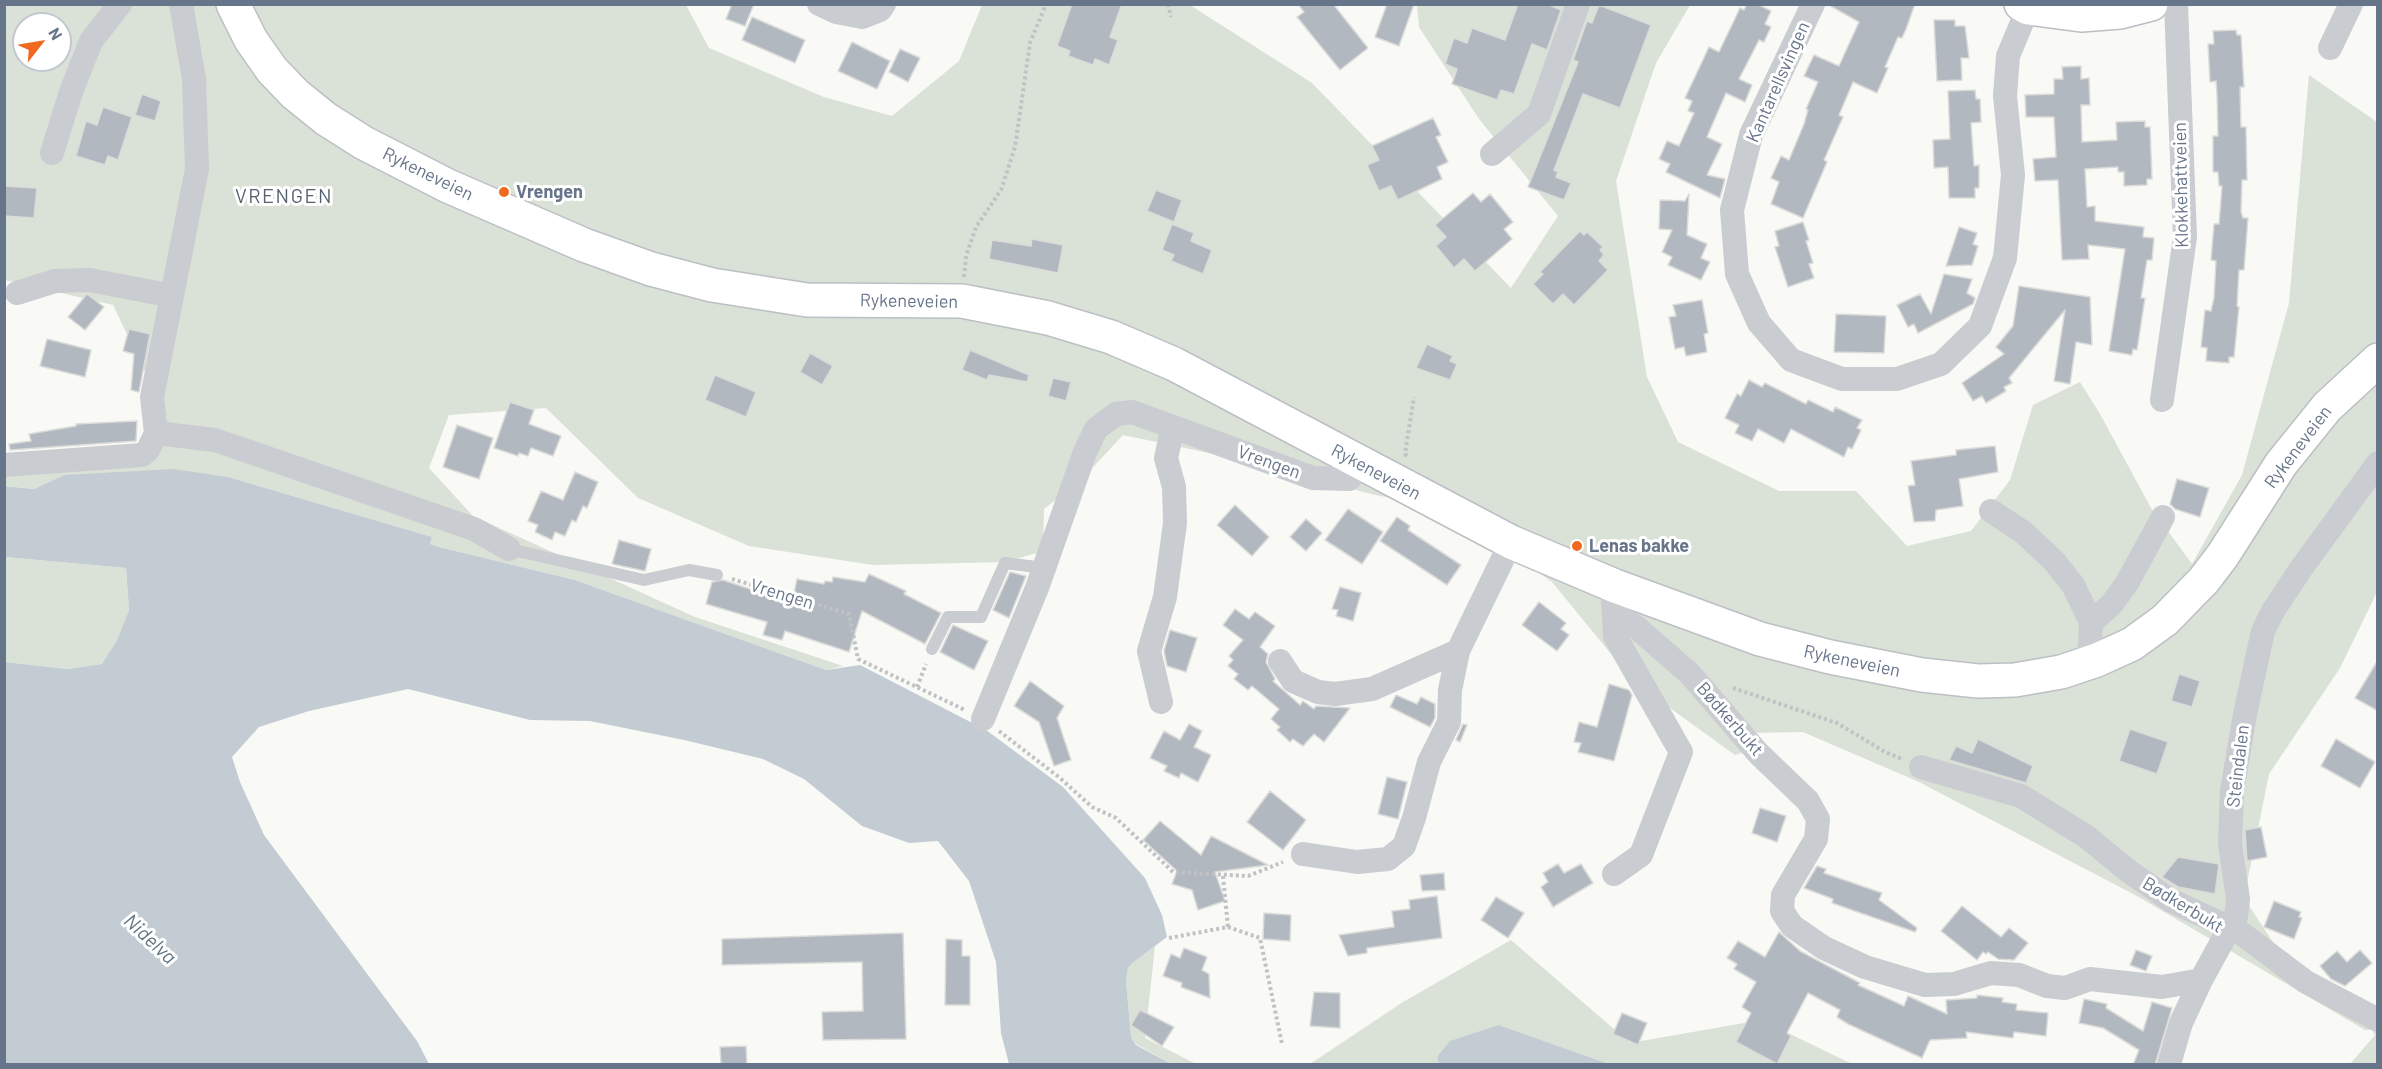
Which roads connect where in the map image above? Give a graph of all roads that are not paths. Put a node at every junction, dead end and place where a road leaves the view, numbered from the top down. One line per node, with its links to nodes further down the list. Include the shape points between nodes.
1 (120, 4): 13 (street, via 91,41 70,92)
2 (182, 4): 16 (street, via 194,80 197,169)
3 (233, 4): 23 (main road, Rykeneveien, via 272,70 326,119 448,186 584,245 712,285 791,298 962,301 1048,318 1111,337 1174,364)
4 (819, 4): 5 (street, via 862,17 880,10)
5 (884, 4)
6 (1578, 4): 14 (street, via 1539,114)
7 (1813, 4): 11 (street, Kantarellsvingen, via 1751,135 1732,210 1737,274 1759,323 1791,360 1842,379 1897,380 1941,364 1980,326 2005,258 2013,175 2005,96 2008,56)
8 (2151, 4): 11 (main road, via 2120,12 2081,15)
9 (2176, 4): 18 (street, Klokkehattveien, via 2185,237)
10 (2351, 4): 12 (street)
11 (2024, 6)
12 (2330, 48)
13 (52, 153)
14 (1492, 154)
15 (17, 293): 16 (street, via 55,280 90,280)
16 (172, 296): 20 (street, via 152,397)
17 (2378, 360): 34 (main road, Rykeneveien, via 2327,407 2281,464 2204,580 2165,620 2132,644)
18 (2162, 400)
19 (1173, 427): 23 (street, Vrengen, via 1313,478 1349,479); 28 (street, Vrengen, via 1132,412 1116,414 1096,429); 36 (street, via 1166,458 1174,487 1175,523 1165,597 1149,651)
20 (156, 433): 22 (street, via 142,455); 27 (street, via 215,440 474,529)
21 (2378, 463): 41 (street, Steindalen, via 2300,570 2263,631 2232,791 2230,844 2238,899)
22 (4, 465)
23 (1363, 465): 26 (main road, Rykeneveien)
24 (1990, 511): 31 (street, via 2023,532 2054,561 2073,585)
25 (2163, 516): 31 (street, via 2127,583)
26 (1511, 542): 30 (main road, Rykeneveien); 33 (street)
27 (509, 549): 29 (lane, via 644,580 689,570)
28 (1044, 568): 32 (lane, via 1005,563 981,616 948,617); 37 (street, Vrengen)
29 (717, 575)
30 (1614, 600): 34 (main road, Rykeneveien, via 1830,657 1922,675 2015,680 2061,672); 40 (street, via 1615,636 1681,752 1641,855); 42 (street, Bødkerbukt, via 1636,627 1690,674 1758,753 1808,801 1818,819 1816,839 1783,895 1782,911 1792,926 1824,948 1864,967 1925,985 1954,984 1991,973 2019,975 2065,988 2090,979 2162,987)
31 (2091, 622): 34 (street, via 2090,647)
32 (932, 649)
33 (1458, 651): 35 (street, via 1372,689 1335,694 1318,692 1293,681); 39 (street, via 1450,690 1449,722 1429,762 1404,846 1388,859 1357,862)
34 (2097, 660)
35 (1280, 662)
36 (1161, 702)
37 (983, 719)
38 (1921, 767): 41 (street, Bødkerbukt, via 2021,796 2087,837 2170,900)
39 (1303, 854)
40 (1614, 874)
41 (2230, 930): 42 (street, Bødkerbukt); 43 (street, via 2241,933 2306,982)
42 (2201, 980): 44 (street, via 2181,1023)
43 (2378, 1020)
44 (2169, 1065)

